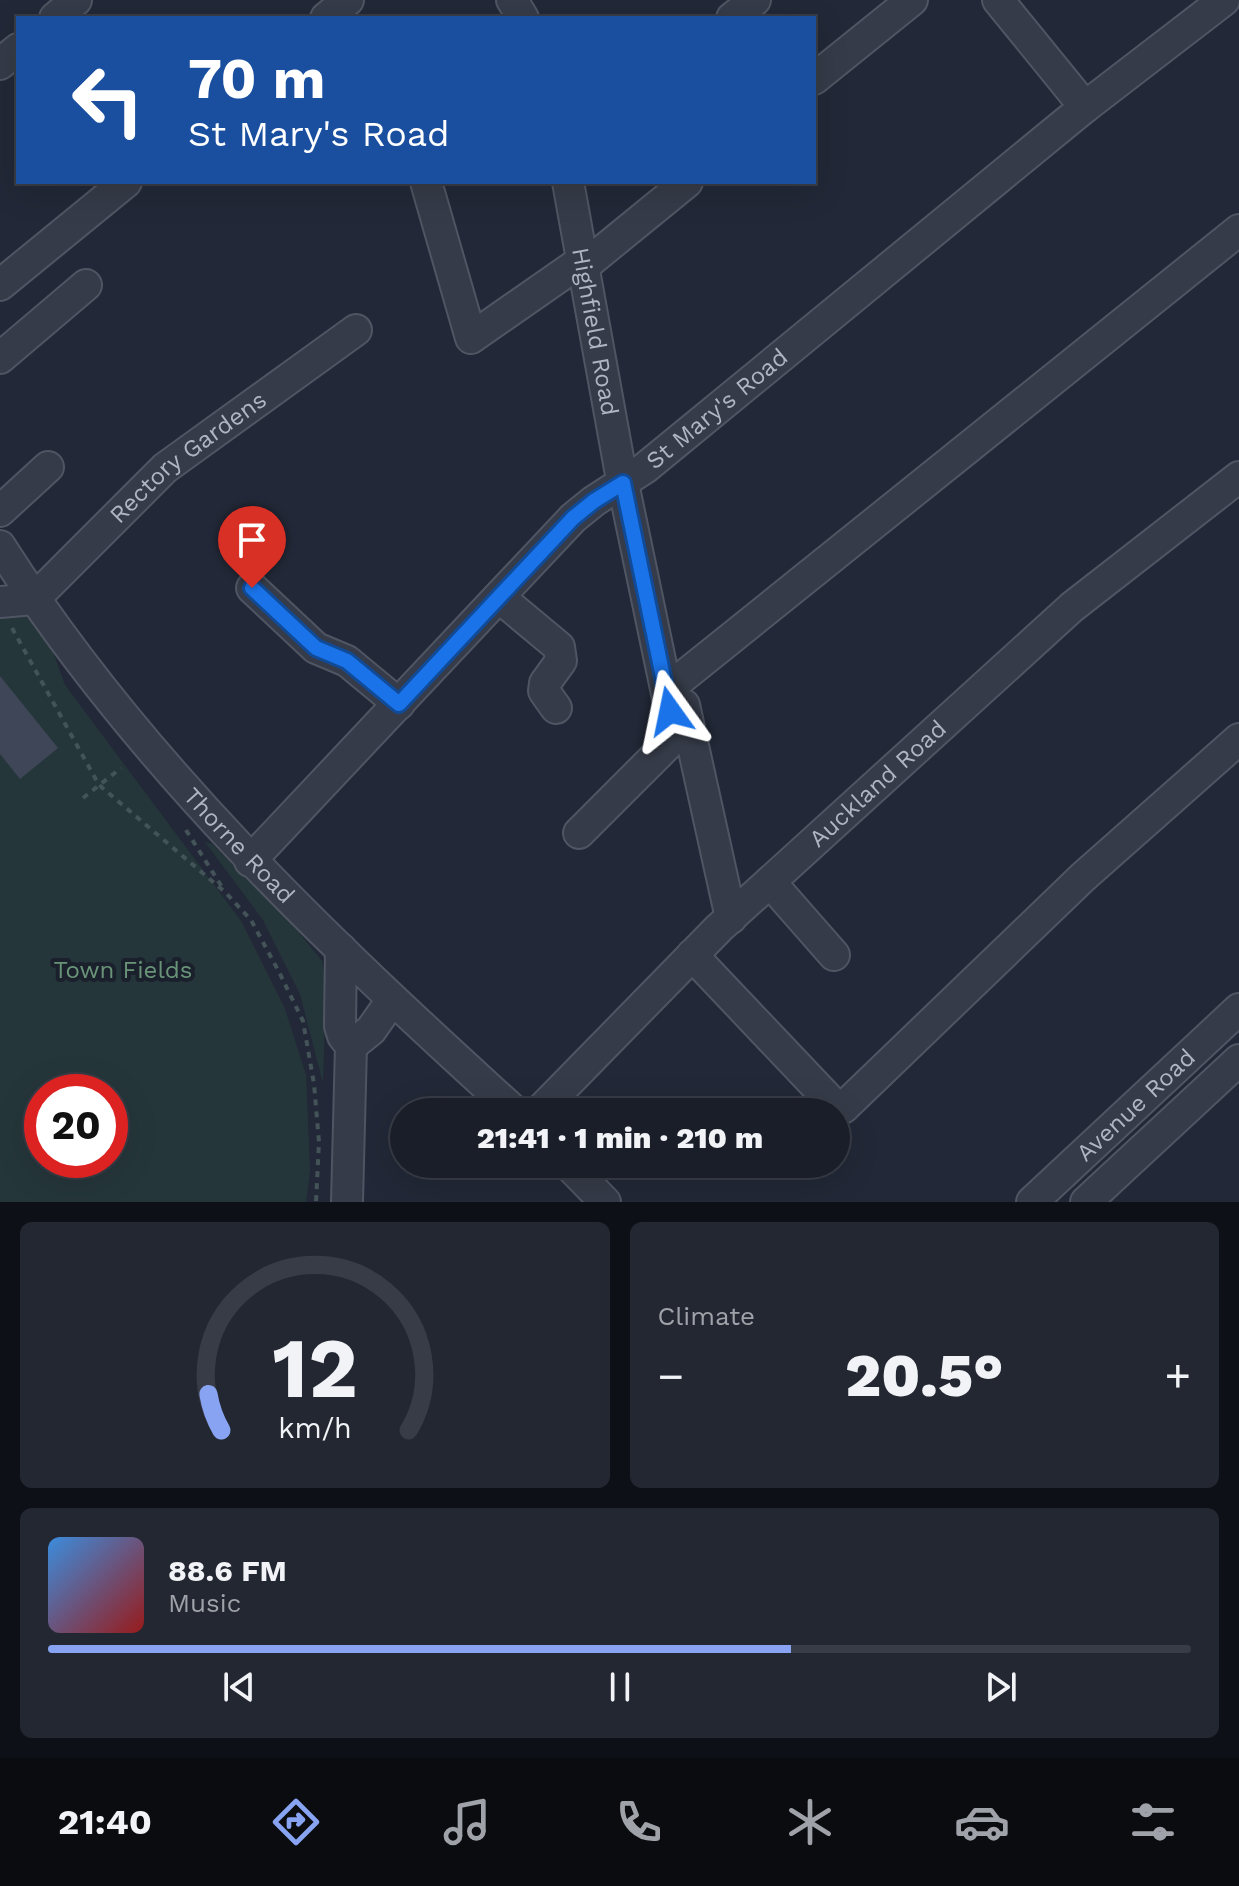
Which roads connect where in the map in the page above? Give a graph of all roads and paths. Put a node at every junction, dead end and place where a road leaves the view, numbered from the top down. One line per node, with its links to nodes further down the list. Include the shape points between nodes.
1 (76, 0): 7 (street)
2 (348, 0): 8 (street)
3 (755, 0): 9 (street)
4 (912, 0): 12 (street)
5 (998, 0): 13 (street)
6 (1224, 0): 13 (street, St Mary's Road)
7 (57, 16)
8 (328, 16)
9 (735, 16)
10 (16, 51): 11 (street)
11 (0, 64)
12 (816, 77)
13 (1085, 107): 26 (street, St Mary's Road)
14 (124, 184): 20 (street)
15 (427, 184): 19 (street, via 471,338)
16 (568, 184): 19 (street, Highfield Road)
17 (684, 184): 19 (street)
18 (1239, 230): 42 (street, via 676,666)
19 (583, 263): 26 (street, Highfield Road)
20 (0, 285)
21 (86, 285): 23 (street)
22 (356, 330): 31 (street, Rectory Gardens, via 165,468)
23 (0, 358)
24 (48, 467): 27 (street)
25 (1239, 477): 41 (street, Auckland Road, via 1072,607)
26 (623, 483): 30 (street, St Mary's Road, via 573,518); 39 (street, Highfield Road, via 675,732)
27 (0, 511)
28 (0, 546): 31 (street, Thorne Road)
29 (252, 588): 33 (street, via 316,648 347,661)
30 (499, 597): 33 (street, St Mary's Road); 34 (street, via 559,647 561,661 544,691)
31 (34, 599): 32 (street); 40 (street, Thorne Road, via 152,750)
32 (6, 615): 37 (path)
33 (399, 704): 40 (street, St Mary's Road)
34 (556, 708)
35 (1239, 739): 44 (street, via 1083,877 843,1108 838,1109)
36 (121, 768): 37 (path)
37 (99, 785): 38 (path); 53 (path, via 225,892 251,920 279,972 303,1021 314,1084 319,1142)
38 (83, 798)
39 (579, 833)
40 (250, 861): 43 (street, Thorne Road)
41 (770, 882): 42 (street, Auckland Road); 45 (street)
42 (731, 918): 44 (street, Auckland Road)
43 (341, 949): 46 (street, Thorne Road); 48 (street, via 340,1026)
44 (692, 955): 51 (street, Auckland Road)
45 (834, 955)
46 (392, 1000): 48 (street, via 371,1030); 50 (street, Thorne Road)
47 (1239, 1009): 56 (street, Avenue Road)
48 (351, 1046): 54 (street)
49 (1239, 1060): 57 (street, Avenue Road)
50 (500, 1098)
51 (553, 1098)
52 (582, 1178): 55 (street)
53 (316, 1202)
54 (347, 1202)
55 (605, 1202)
56 (1032, 1202)
57 (1086, 1202)

